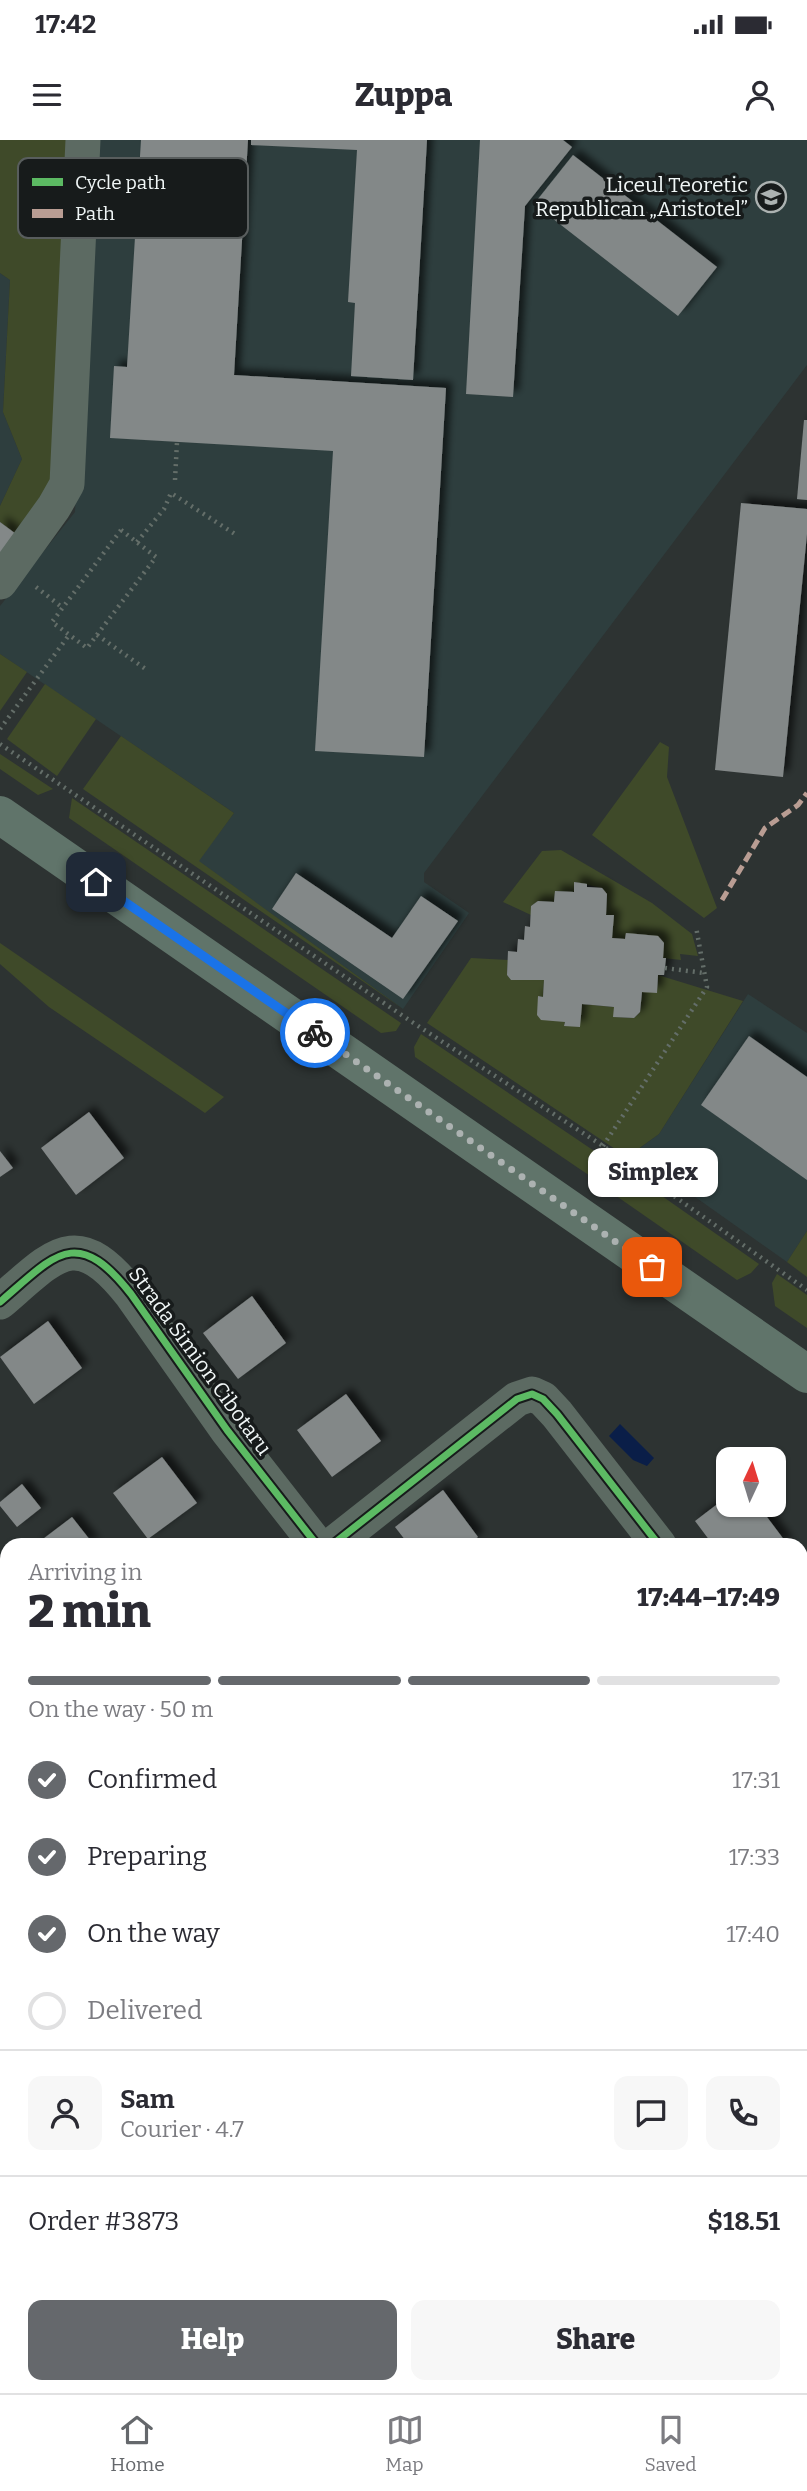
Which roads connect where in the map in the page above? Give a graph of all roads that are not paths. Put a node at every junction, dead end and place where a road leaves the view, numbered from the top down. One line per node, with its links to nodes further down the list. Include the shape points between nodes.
1 (83, 140): 2 (street)
2 (82, 158)
3 (78, 238): 4 (street, via 67,484)
4 (0, 582)
5 (2, 821): 7 (main road)
6 (0, 1302): 8 (street, Strada Simion Cibotaru, via 60,1254 79,1252 102,1263 131,1294 227,1430)
7 (807, 1374)
8 (312, 1538)
9 (341, 1538): 10 (street, via 517,1399 531,1394 557,1414)
10 (654, 1538)

